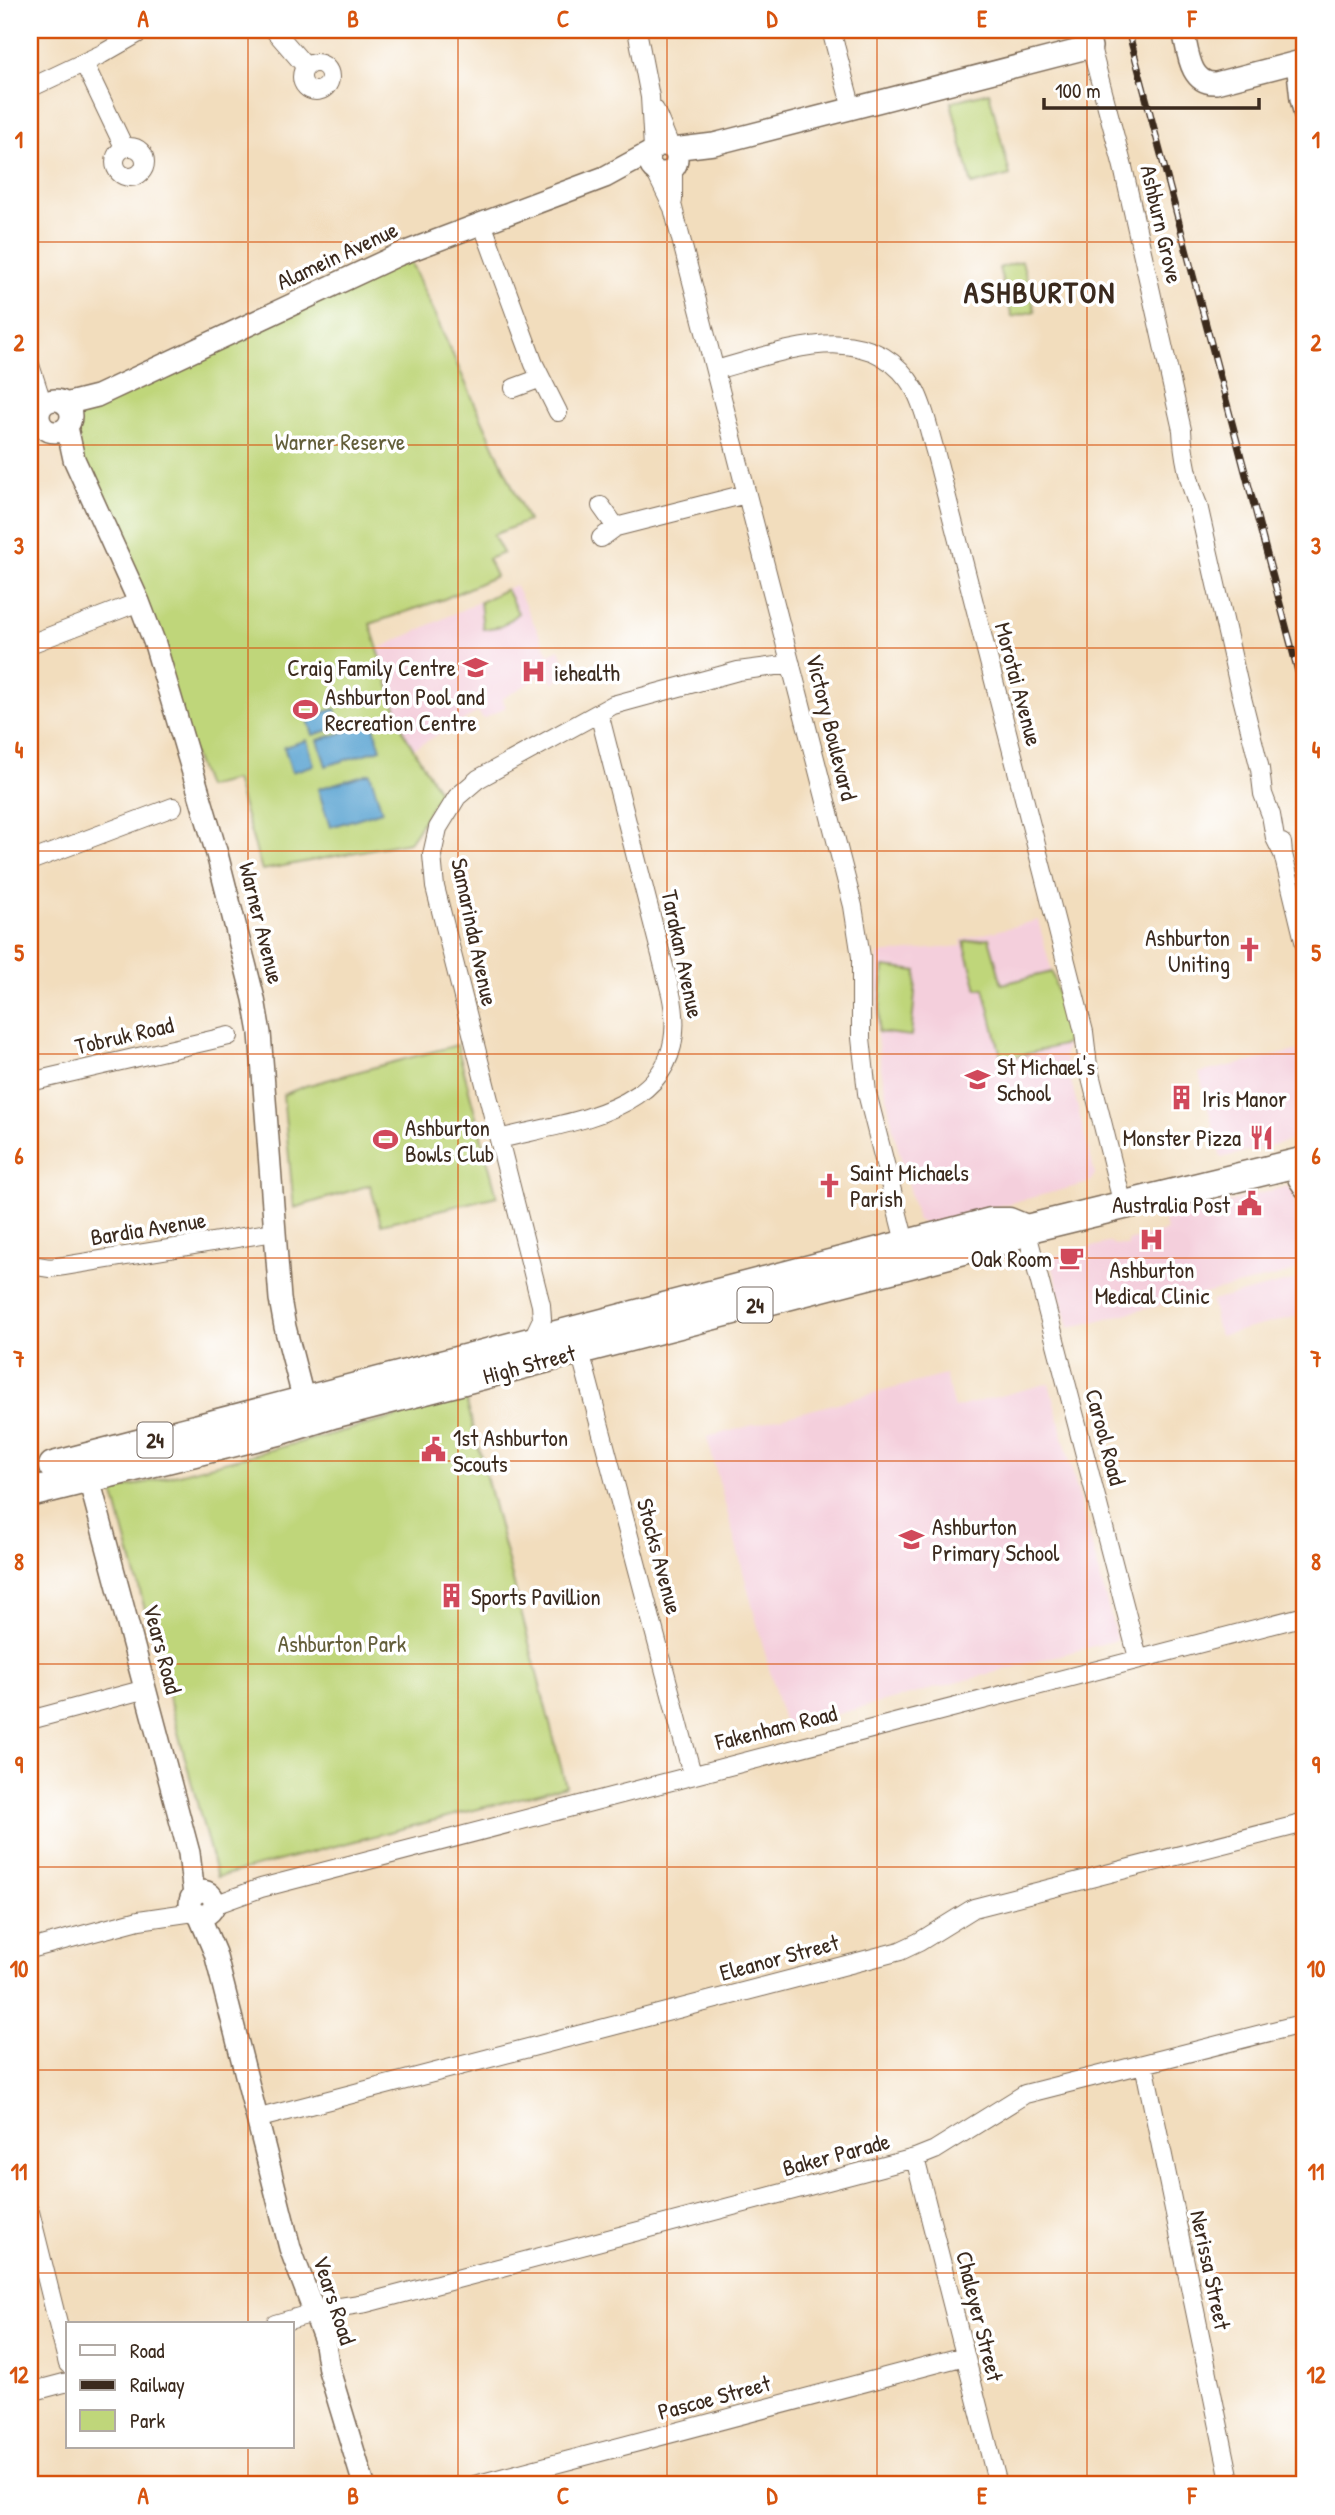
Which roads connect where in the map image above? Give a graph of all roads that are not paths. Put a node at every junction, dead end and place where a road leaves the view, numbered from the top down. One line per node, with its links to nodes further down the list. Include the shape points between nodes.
1 (144, 30): 8 (street)
2 (274, 30): 9 (street)
3 (637, 30): 14 (street, Victory Boulevard)
4 (831, 30): 12 (street)
5 (1183, 30): 7 (street, via 1196,75 1204,82 1216,83)
6 (1089, 38): 12 (street, Alamein Avenue); 32 (street, Ashburn Grove, via 1182,430 1198,469 1198,505 1233,663 1260,769 1280,813 1283,854)
7 (1296, 62): 11 (street)
8 (84, 63): 10 (street); 13 (street)
9 (306, 67)
10 (30, 88)
11 (1303, 107)
12 (852, 109): 14 (street, Alamein Avenue)
13 (124, 147)
14 (663, 159): 15 (street, Alamein Avenue); 17 (street, Victory Boulevard)
15 (482, 223): 18 (street); 21 (street, Alamein Avenue, via 398,255)
16 (32, 369): 21 (street, Warner Avenue)
17 (715, 370): 22 (street, Victory Boulevard); 37 (street, Morotai Avenue, via 806,346 842,343 885,359 915,391 935,451 1084,1032 1088,1066)
18 (541, 378): 19 (street); 20 (street)
19 (514, 388)
20 (558, 412)
21 (50, 419): 26 (street, Warner Avenue, via 74,459)
22 (747, 494): 24 (street); 28 (street, Victory Boulevard)
23 (601, 506): 24 (street)
24 (616, 527): 25 (street)
25 (601, 538)
26 (139, 602): 27 (street); 39 (street, Warner Avenue, via 197,784 254,999)
27 (30, 644)
28 (789, 658): 29 (street, Samarinda Avenue, via 622,702); 40 (street, Victory Boulevard, via 855,916 862,975 864,1074)
29 (599, 713): 35 (street, Samarinda Avenue, via 467,788 449,807 434,842 435,887); 35 (street, Tarakan Avenue, via 671,995 675,1034 660,1072 624,1105)
30 (173, 807): 31 (street)
31 (30, 861)
32 (1305, 946)
33 (229, 1036): 34 (street, Tobruk Road)
34 (30, 1082)
35 (499, 1139): 42 (street, Samarinda Avenue, via 541,1305 542,1319)
36 (1302, 1171): 37 (main road, High Street / 24)
37 (1123, 1205): 38 (main road, High Street / 24)
38 (1026, 1228): 40 (main road, High Street / 24, via 991,1222); 49 (street, Carool Road)
39 (274, 1232): 41 (street, Bardia Avenue, via 50,1268); 44 (street, Warner Avenue, via 283,1317)
40 (908, 1254): 42 (main road, High Street / 24); 43 (main road, High Street / 24)
41 (30, 1265)
42 (531, 1342): 44 (main road, High Street / 24)
43 (580, 1351): 44 (main road, High Street / 24); 52 (street, Stocks Avenue)
44 (307, 1411): 45 (main road, High Street / 24, via 279,1431)
45 (86, 1468): 46 (main road, High Street / 24); 47 (main road, High Street / 24); 50 (street, Vears Road)
46 (30, 1473)
47 (30, 1493)
48 (1305, 1616): 49 (street, Fakenham Road)
49 (1138, 1658): 52 (street, Fakenham Road)
50 (146, 1689): 51 (street); 54 (street, Vears Road)
51 (30, 1720)
52 (692, 1774): 54 (street, Fakenham Road)
53 (1305, 1823): 58 (street, Eleanor Street, via 974,1908 900,1951)
54 (202, 1903): 55 (street, Fakenham Road); 58 (street, Vears Road)
55 (30, 1949)
56 (1305, 2023): 57 (street, Baker Parade)
57 (1144, 2064): 59 (street, Baker Parade, via 1019,2096); 69 (street, Nerissa Street)
58 (256, 2119): 61 (street, Vears Road)
59 (915, 2158): 61 (street, Baker Parade); 63 (street, Chaleyer Street)
60 (30, 2213): 62 (street)
61 (307, 2320): 66 (street, Vears Road, via 327,2350)
62 (66, 2356)
63 (965, 2356): 67 (street, Pascoe Street); 68 (street, Chaleyer Street)
64 (66, 2383): 65 (street)
65 (30, 2392)
66 (364, 2485)
67 (475, 2485)
68 (998, 2485)
69 (1231, 2485)

